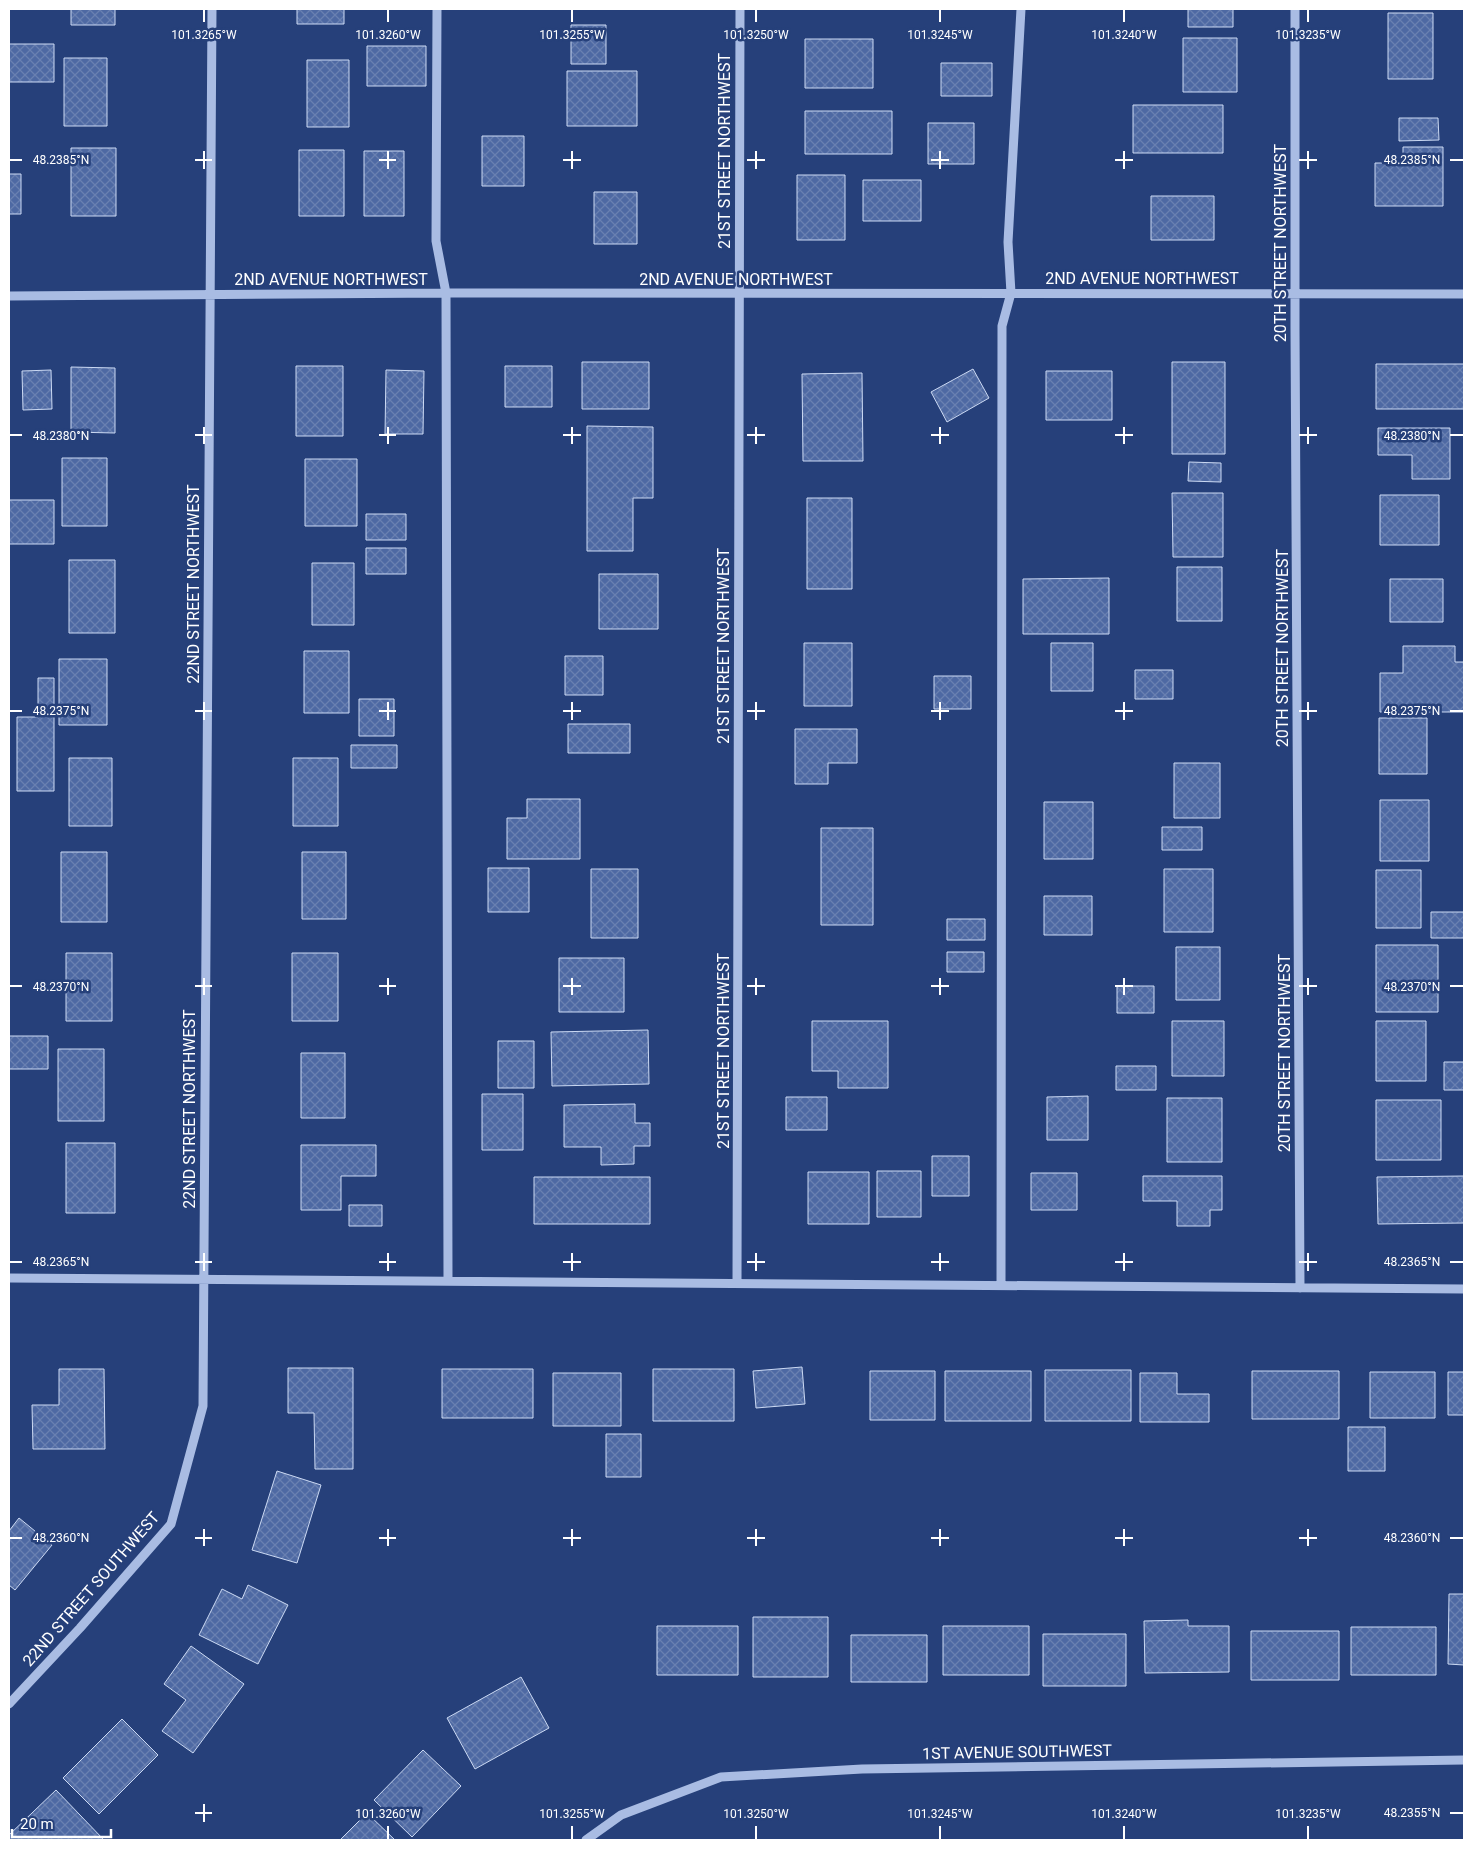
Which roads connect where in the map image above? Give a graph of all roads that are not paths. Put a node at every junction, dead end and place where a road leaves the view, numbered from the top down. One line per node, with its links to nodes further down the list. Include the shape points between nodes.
1 (212, 9): 11 (street, 22ND STREET NORTHWEST)
2 (437, 9): 6 (street, via 436,241)
3 (740, 9): 8 (street, 21ST STREET NORTHWEST)
4 (1021, 9): 7 (street, via 1008,242)
5 (1295, 9): 9 (street, 20TH STREET NORTHWEST)
6 (446, 293): 8 (street, 2ND AVENUE NORTHWEST); 11 (street, 2ND AVENUE NORTHWEST); 15 (street)
7 (1011, 293): 8 (street, 2ND AVENUE NORTHWEST); 9 (street, 2ND AVENUE NORTHWEST); 17 (street, via 1002,326)
8 (739, 294): 16 (street, 21ST STREET NORTHWEST)
9 (1295, 294): 10 (street, 2ND AVENUE NORTHWEST); 18 (street, 20TH STREET NORTHWEST)
10 (1464, 294)
11 (210, 295): 12 (street, 2ND AVENUE NORTHWEST); 14 (street, 22ND STREET NORTHWEST)
12 (9, 296)
13 (9, 1278): 14 (street)
14 (203, 1278): 15 (street); 20 (street, 22ND STREET SOUTHWEST, via 202,1406 171,1524)
15 (448, 1281): 16 (street)
16 (738, 1283): 17 (street)
17 (1001, 1285): 18 (street)
18 (1300, 1288): 19 (street)
19 (1464, 1289)
20 (9, 1704)
21 (1464, 1760): 22 (street, 1ST AVENUE SOUTHWEST, via 862,1769 721,1777 621,1815)
22 (586, 1840)

